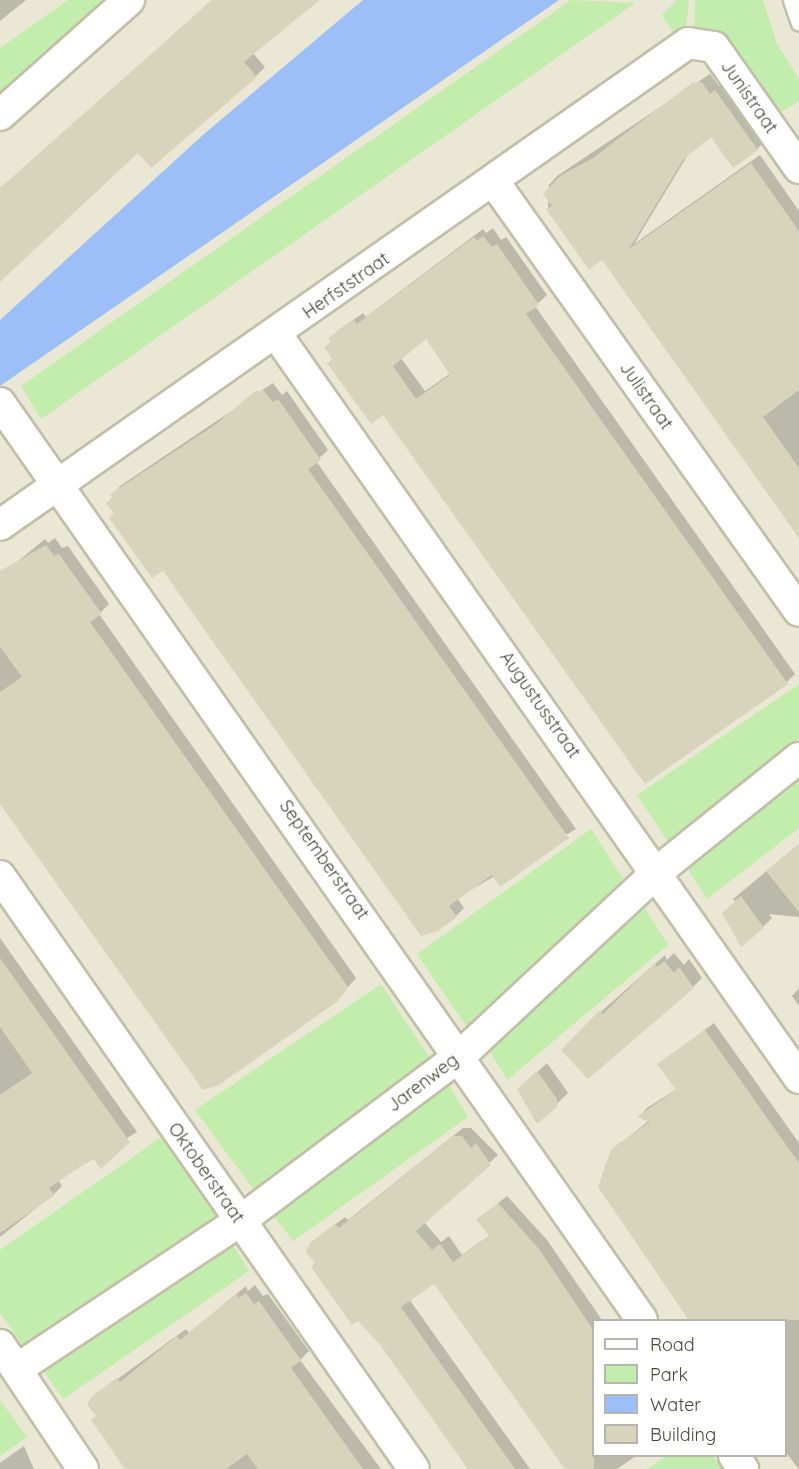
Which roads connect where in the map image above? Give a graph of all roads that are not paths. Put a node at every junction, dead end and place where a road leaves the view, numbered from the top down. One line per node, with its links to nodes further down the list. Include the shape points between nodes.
1 (129, 0): 5 (street)
2 (791, 0): 3 (lane)
3 (799, 23)
4 (688, 43): 6 (street, Junistraat, via 714,46); 7 (street, Herfststraat)
5 (0, 115)
6 (799, 168)
7 (494, 182): 8 (street, Herfststraat); 12 (street, Julistraat)
8 (277, 335): 10 (street, Herfststraat); 14 (street, Augustusstraat)
9 (0, 403): 10 (street, Septemberstraat)
10 (58, 484): 11 (street, Herfststraat); 16 (street, Septemberstraat)
11 (0, 525)
12 (799, 611)
13 (799, 758): 14 (street, Jarenweg)
14 (657, 872): 16 (street, Jarenweg); 17 (street, Augustusstraat)
15 (0, 876): 18 (street, Oktoberstraat)
16 (461, 1055): 18 (street, Jarenweg); 19 (street, Septemberstraat)
17 (799, 1078)
18 (240, 1221): 21 (street, Jarenweg); 23 (street, Oktoberstraat)
19 (641, 1319)
20 (0, 1345): 21 (street)
21 (17, 1369): 22 (street)
22 (83, 1469)
23 (414, 1469)

